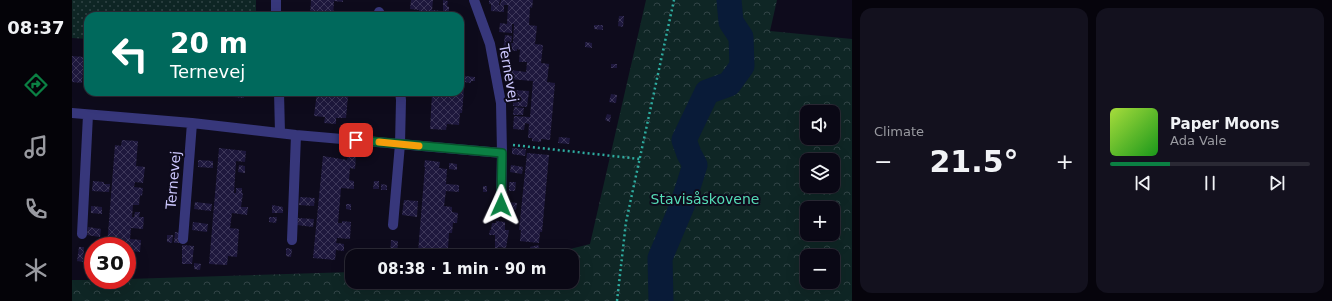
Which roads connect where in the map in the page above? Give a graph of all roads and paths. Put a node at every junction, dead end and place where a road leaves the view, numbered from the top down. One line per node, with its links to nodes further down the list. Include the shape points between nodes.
1 (276, 0): 4 (street)
2 (474, 0): 13 (street, Ternevej, via 490,44 501,103)
3 (674, 0): 14 (path)
4 (276, 12)
5 (279, 96): 10 (street)
6 (400, 96): 12 (street)
7 (72, 113): 8 (street)
8 (88, 115): 9 (street); 17 (street)
9 (192, 123): 10 (street); 18 (street, Ternevej)
10 (280, 133): 11 (street)
11 (296, 135): 12 (street); 19 (street)
12 (400, 144): 13 (street); 16 (street)
13 (502, 148): 14 (path); 15 (street, Ternevej)
14 (640, 159): 20 (path, via 626,222)
15 (501, 205)
16 (393, 225)
17 (82, 234)
18 (182, 239)
19 (292, 240)
20 (617, 301)

